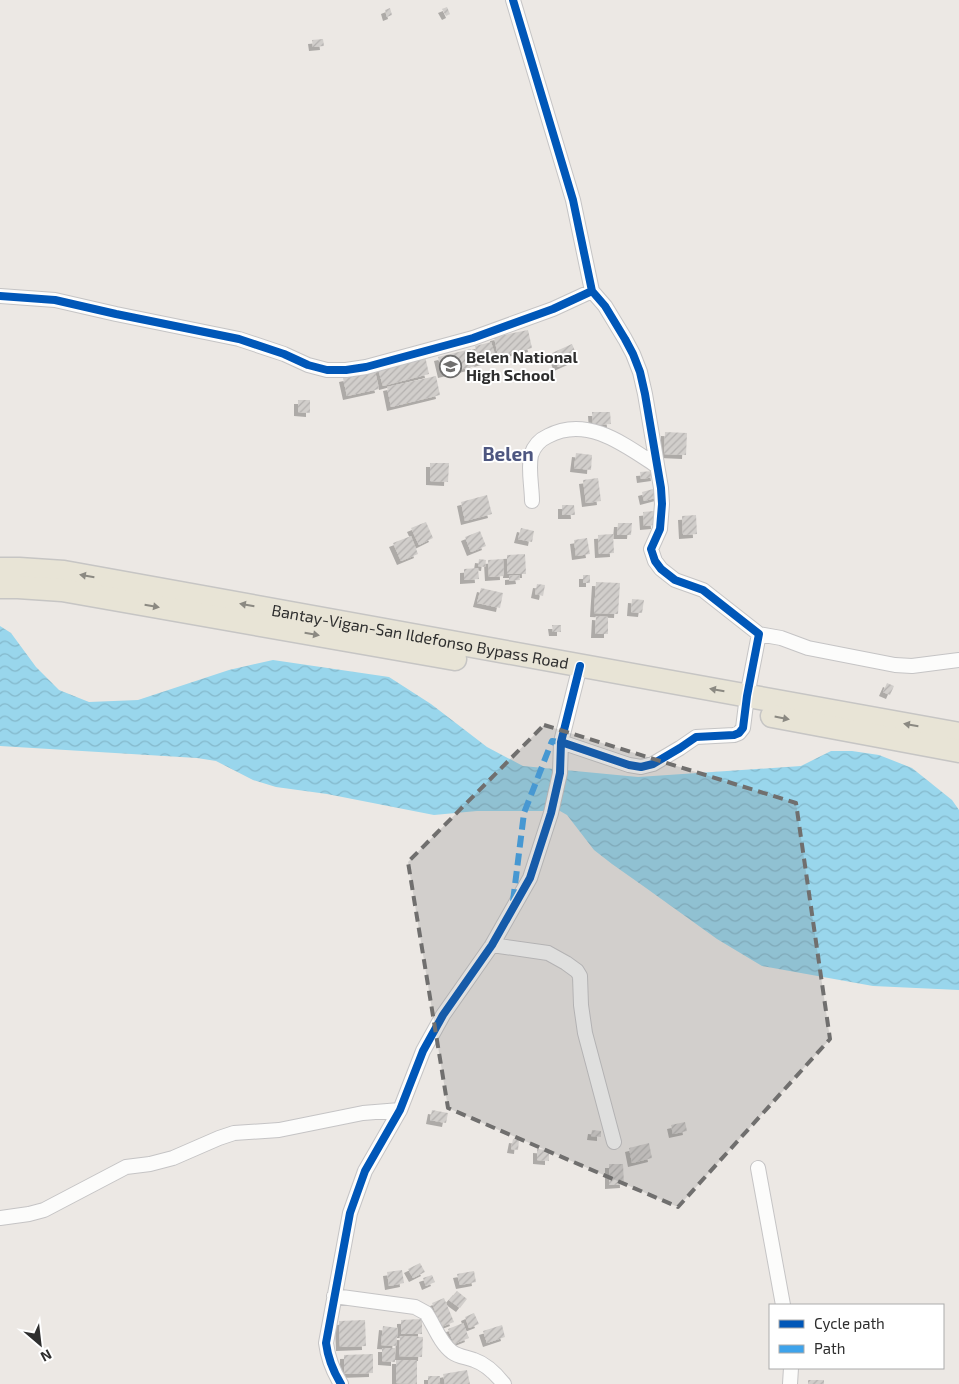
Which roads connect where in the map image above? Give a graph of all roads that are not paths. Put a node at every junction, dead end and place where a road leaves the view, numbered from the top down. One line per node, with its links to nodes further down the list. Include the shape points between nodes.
1 (513, 0): 2 (street, via 573,200)
2 (592, 291): 3 (street, via 554,309 473,338 346,370 327,370 239,339 55,300); 4 (street, via 605,306 640,372)
3 (0, 296)
4 (657, 466): 5 (street, via 620,442 596,432 583,428 565,429 541,439 535,446 530,463); 8 (street, via 662,504 660,529 651,549 655,561 675,580 703,590)
5 (532, 501)
6 (0, 569): 10 (main road, Bantay-Vigan-San Ildefonso Bypass Road, one-way to 6, via 64,572)
7 (0, 587): 10 (main road, Bantay-Vigan-San Ildefonso Bypass Road, one-way to 10, via 62,590)
8 (759, 634): 9 (street, via 808,648 895,665); 11 (street)
9 (959, 660)
10 (577, 673): 11 (main road, Bantay-Vigan-San Ildefonso Bypass Road); 13 (street)
11 (746, 704): 12 (main road, Bantay-Vigan-San Ildefonso Bypass Road, one-way to 11); 13 (street, via 744,728 739,733 696,737 652,764 641,767); 14 (main road, Bantay-Vigan-San Ildefonso Bypass Road, one-way to 14)
12 (959, 734)
13 (561, 742): 15 (street, via 560,773 551,813 530,878)
14 (959, 751)
15 (492, 945): 16 (street, via 443,1015 423,1051); 17 (street, via 548,953 577,971 585,1033)
16 (400, 1110): 19 (street, via 363,1113 280,1130 234,1133 173,1158 126,1167 44,1210); 20 (street, via 365,1170 350,1213)
17 (614, 1142)
18 (758, 1168): 21 (street)
19 (0, 1218)
20 (334, 1296): 23 (street, via 326,1343 327,1355); 24 (street, via 415,1307 423,1311 452,1352 475,1360 496,1374)
21 (783, 1304)
22 (791, 1369): 25 (street)
23 (341, 1384)
24 (504, 1384)
25 (790, 1384)

